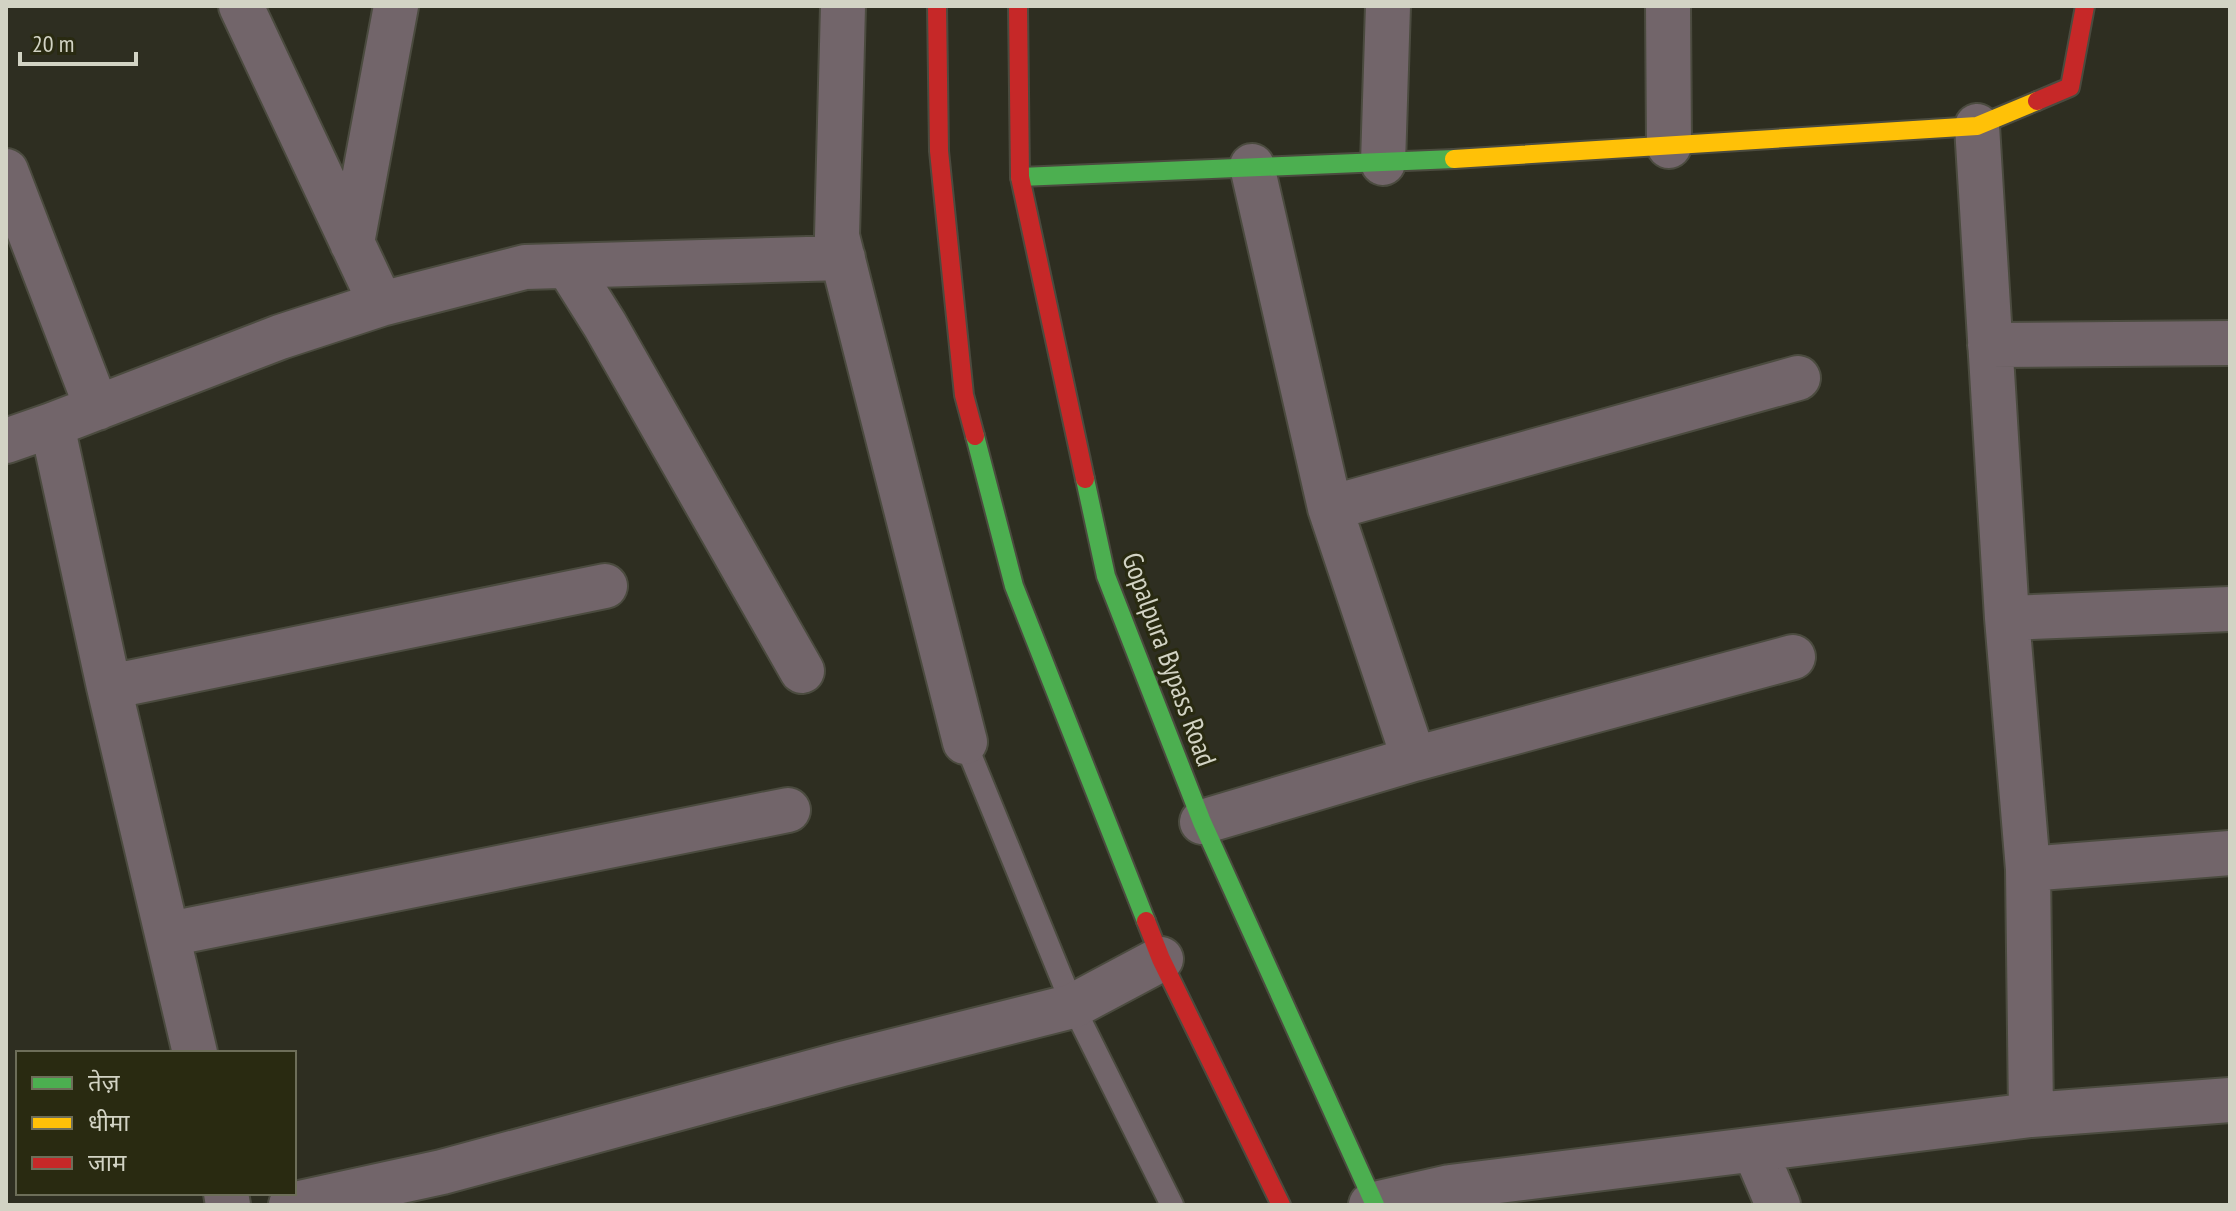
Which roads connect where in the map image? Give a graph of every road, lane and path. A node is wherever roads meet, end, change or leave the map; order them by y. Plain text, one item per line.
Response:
1 (241, 6) edge
2 (396, 6) edge
3 (843, 6) edge
4 (937, 6) edge
5 (1018, 6) edge
6 (1388, 6) edge
7 (1668, 6) edge
8 (2085, 6) edge
9 (1977, 126) junction
10 (1669, 146) junction
11 (1383, 163) junction
12 (1252, 166) junction
13 (6, 171) edge
14 (1020, 177) junction
15 (352, 243) junction
16 (843, 258) junction
17 (568, 266) junction
18 (381, 304) junction
19 (2230, 343) edge
20 (1990, 345) junction
21 (1798, 378) dead end
22 (97, 408) junction
23 (52, 425) junction
24 (6, 441) edge
25 (1330, 508) junction
26 (605, 586) dead end
27 (2230, 609) edge
28 (2007, 618) junction
29 (1793, 657) dead end
30 (802, 671) dead end
31 (109, 687) junction
32 (965, 742) joint
33 (1414, 759) junction
34 (788, 810) dead end
35 (1202, 822) junction
36 (2230, 853) edge
37 (2028, 869) junction
38 (169, 934) junction
39 (1161, 959) junction
40 (1073, 1006) junction
41 (195, 1051) edge
42 (2230, 1100) edge
43 (2031, 1115) junction
44 (1755, 1151) junction
45 (446, 1188) edge
46 (291, 1205) edge
47 (1172, 1205) edge
48 (1281, 1205) edge
49 (1374, 1205) edge
50 (1778, 1205) edge

1 - 15 street
2 - 15 street
3 - 16 street
4 - 39 street
5 - 14 street, Gopalpura Bypass Road
6 - 11 street
7 - 10 street
8 - 9 street
9 - 10 street
9 - 20 street
10 - 11 street
11 - 12 street
12 - 14 street
12 - 25 street
13 - 22 street
14 - 35 street, Gopalpura Bypass Road
15 - 18 street
16 - 17 street
16 - 32 street
17 - 18 street
17 - 30 street
18 - 22 street
19 - 20 street
20 - 28 street
21 - 25 street
22 - 23 street
23 - 24 street
23 - 31 street
25 - 33 street
26 - 31 street
27 - 28 street
28 - 37 street
29 - 33 street
31 - 38 street
32 - 40 lane
33 - 35 street
34 - 38 street
35 - 49 street, Gopalpura Bypass Road
36 - 37 street
37 - 43 street
38 - 41 street
39 - 40 street
39 - 48 street
40 - 45 street
40 - 47 lane
42 - 43 street
43 - 44 street
44 - 49 street
44 - 50 street
45 - 46 street

